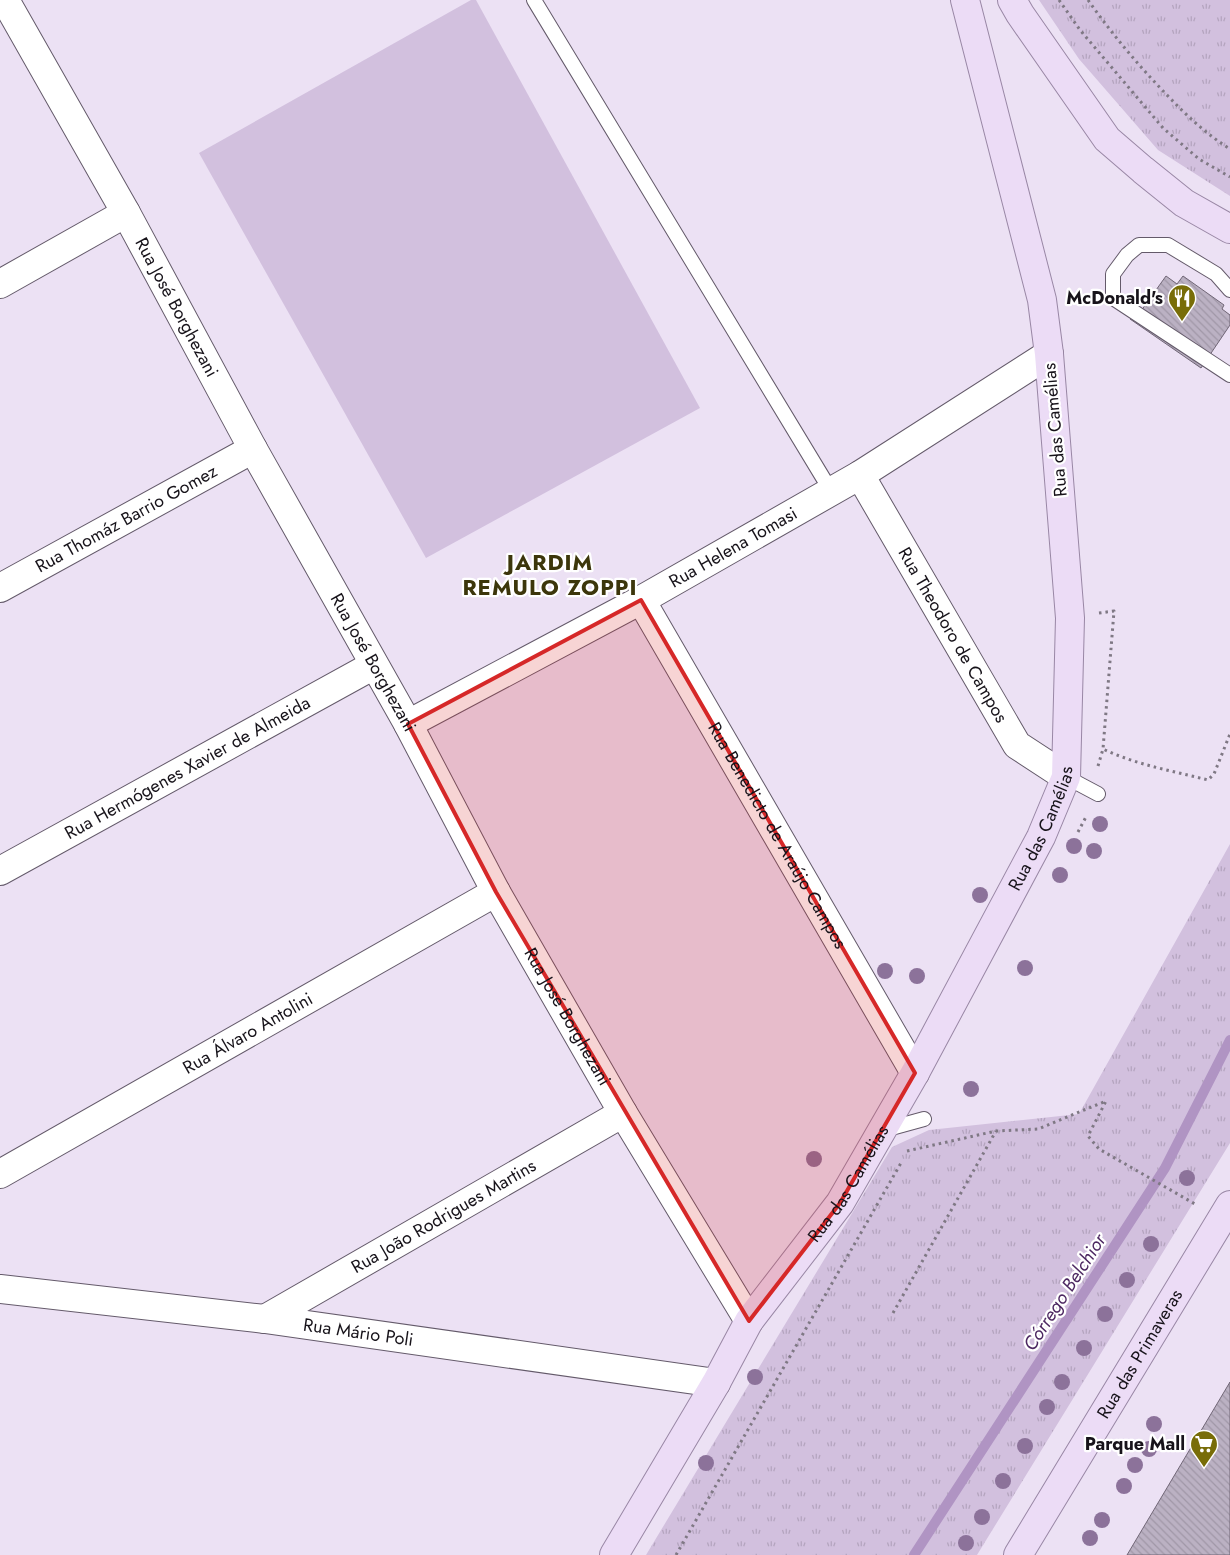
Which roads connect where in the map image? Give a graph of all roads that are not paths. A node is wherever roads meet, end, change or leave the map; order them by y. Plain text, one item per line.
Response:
1 (5, 0) edge
2 (534, 0) edge
3 (965, 0) edge
4 (1012, 0) edge
5 (126, 213) junction
6 (1230, 229) edge
7 (0, 284) edge
8 (1230, 290) edge
9 (1048, 354) junction
10 (1230, 375) edge
11 (253, 449) junction
12 (860, 475) junction
13 (831, 492) junction
14 (0, 588) edge
15 (641, 600) junction
16 (374, 665) junction
17 (408, 724) junction
18 (1066, 777) junction
19 (1095, 792) road end
20 (0, 871) edge
21 (496, 892) junction
22 (915, 1073) junction
23 (623, 1113) junction
24 (924, 1119) dead end
25 (882, 1130) junction
26 (0, 1174) edge
27 (1230, 1205) edge
28 (0, 1289) edge
29 (265, 1320) junction
30 (748, 1321) junction
31 (716, 1383) junction
32 (614, 1555) edge
33 (1018, 1555) edge

1 - 5 street, Rua José Borghezani
2 - 13 lane
3 - 9 main road, Rua das Camélias
4 - 6 main road
5 - 7 street
5 - 11 street, Rua José Borghezani
8 - 10 lane
9 - 12 street, Rua Helena Tomasi
9 - 18 main road, Rua das Camélias
11 - 14 street, Rua Thomáz Barrio Gomez
11 - 16 street, Rua José Borghezani
12 - 13 street, Rua Helena Tomasi
12 - 18 street, Rua Theodoro de Campos
13 - 15 street, Rua Helena Tomasi
15 - 17 street, Rua Helena Tomasi
15 - 22 street, Rua Benedicto de Araújo Campos
16 - 17 street, Rua José Borghezani
16 - 20 street, Rua Hermógenes Xavier de Almeida
17 - 21 street, Rua José Borghezani
18 - 19 lane
18 - 22 main road, Rua das Camélias
21 - 23 street, Rua José Borghezani
21 - 26 street, Rua Álvaro Antolini
22 - 25 main road, Rua das Camélias
23 - 29 street, Rua João Rodrigues Martins
23 - 30 street, Rua José Borghezani
24 - 25 lane
25 - 30 main road, Rua das Camélias
27 - 33 main road, Rua das Primaveras
28 - 29 street, Rua Mário Poli
29 - 31 street, Rua Mário Poli
30 - 31 main road, Rua das Camélias
31 - 32 main road, Rua das Camélias

